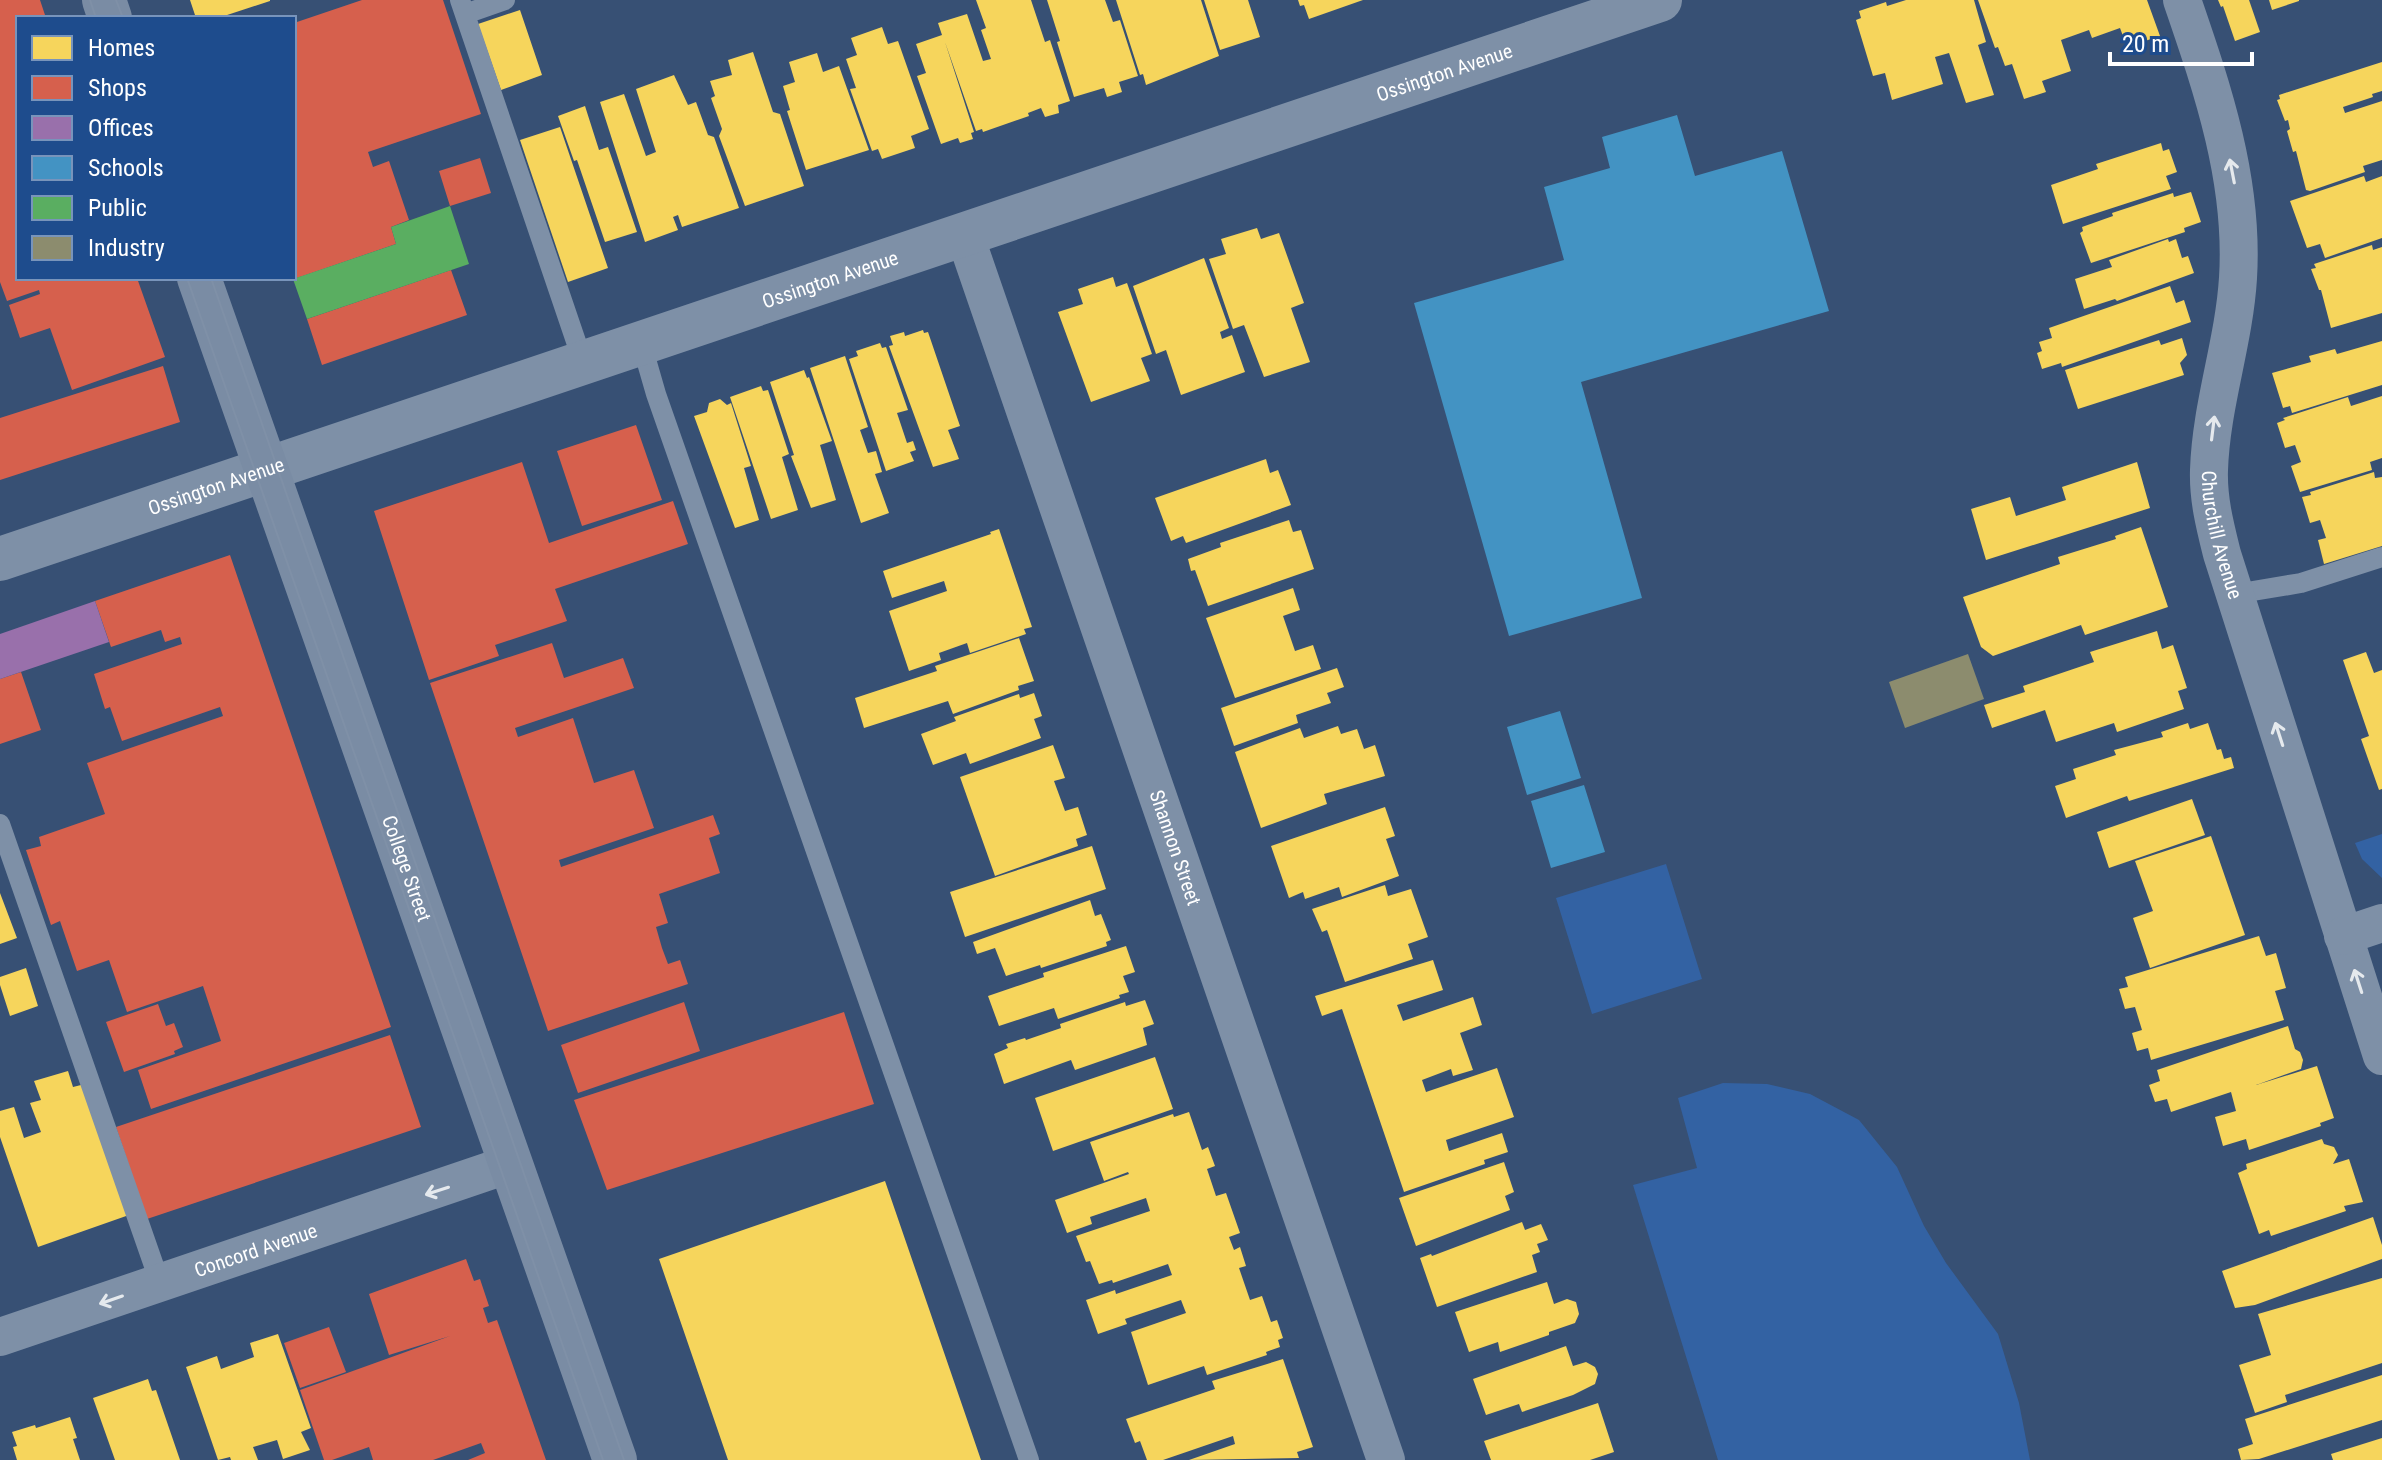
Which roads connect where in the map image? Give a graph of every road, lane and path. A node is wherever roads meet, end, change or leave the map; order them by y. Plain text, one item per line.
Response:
1 (505, 0) edge
2 (2182, 0) edge
3 (1643, 3) edge
4 (463, 7) edge
5 (964, 233) junction
6 (200, 280) edge
7 (641, 342) junction
8 (583, 362) junction
9 (265, 469) junction
10 (2382, 557) edge
11 (0, 559) edge
12 (2235, 594) junction
13 (0, 824) edge
14 (2382, 923) edge
15 (2343, 936) junction
16 (2382, 1056) edge
17 (510, 1164) junction
18 (160, 1283) junction
19 (0, 1337) edge
20 (615, 1460) edge
21 (1029, 1460) edge
22 (1386, 1460) edge

1 - 4 lane
12 -> 2 street, Churchill Avenue
3 - 5 street, Ossington Avenue
4 - 8 lane
5 - 7 street, Ossington Avenue
5 - 22 street, Shannon Street
6 - 9 main road, College Street
7 - 8 street, Ossington Avenue
7 - 21 lane
8 - 9 street, Ossington Avenue
9 - 11 street, Ossington Avenue
9 - 17 main road, College Street
10 - 12 lane
15 -> 12 street, Churchill Avenue
13 - 18 lane
14 - 15 street
16 -> 15 street, Churchill Avenue
17 -> 18 street, Concord Avenue
17 - 20 main road, College Street
18 -> 19 street, Concord Avenue

